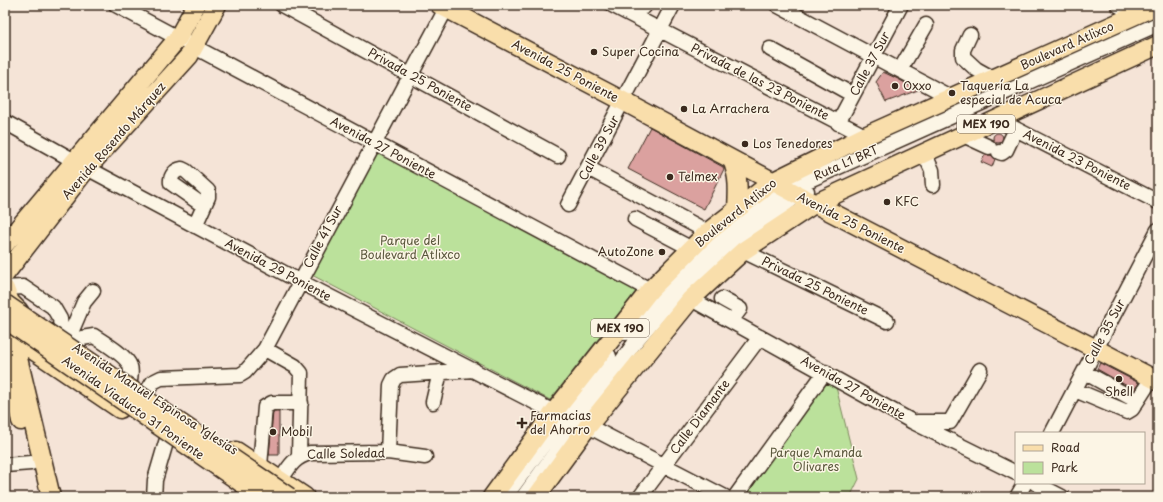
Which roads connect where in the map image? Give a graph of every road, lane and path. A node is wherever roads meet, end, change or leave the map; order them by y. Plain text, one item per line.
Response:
1 (116, 5) edge
2 (196, 5) edge
3 (216, 5) edge
4 (282, 5) edge
5 (612, 5) edge
6 (639, 5) edge
7 (645, 5) edge
8 (777, 5) edge
9 (902, 5) edge
10 (1118, 5) edge
11 (1158, 5) edge
12 (444, 6) edge
13 (669, 6) edge
14 (1136, 15) junction
15 (1158, 24) edge
16 (926, 25) dead end
17 (660, 31) junction
18 (1158, 34) edge
19 (970, 35) dead end
20 (178, 38) junction
21 (1158, 45) edge
22 (194, 47) junction
23 (770, 49) dead end
24 (873, 56) junction
25 (900, 70) junction
26 (410, 74) junction
27 (994, 79) junction
28 (853, 95) junction
29 (952, 98) junction
30 (624, 101) junction
31 (996, 119) junction
32 (5, 122) edge
33 (838, 123) junction
34 (1016, 129) junction
35 (963, 135) junction
36 (865, 136) junction
37 (374, 143) junction
38 (924, 153) junction
39 (558, 156) dead end
40 (732, 160) junction
41 (80, 165) junction
42 (588, 168) junction
43 (933, 185) dead end
44 (785, 189) junction
45 (1158, 202) edge
46 (814, 204) junction
47 (568, 205) dead end
48 (204, 206) dead end
49 (737, 209) junction
50 (635, 219) dead end
51 (195, 226) junction
52 (1158, 230) edge
53 (708, 232) junction
54 (5, 244) edge
55 (692, 248) junction
56 (743, 251) junction
57 (5, 280) edge
58 (299, 281) junction
59 (650, 290) junction
60 (93, 291) dead end
61 (691, 299) junction
62 (722, 299) dead end
63 (10, 319) edge
64 (731, 321) junction
65 (887, 321) dead end
66 (760, 337) junction
67 (68, 342) junction
68 (265, 349) junction
69 (5, 353) edge
70 (1096, 353) junction
71 (52, 364) junction
72 (474, 370) junction
73 (980, 370) dead end
74 (440, 372) junction
75 (825, 372) junction
76 (1086, 374) junction
77 (1153, 381) edge
78 (13, 384) edge
79 (1078, 391) junction
80 (146, 393) junction
81 (433, 402) dead end
82 (1137, 402) junction
83 (301, 403) junction
84 (554, 412) junction
85 (913, 422) junction
86 (588, 426) junction
87 (1053, 432) edge
88 (167, 440) junction
89 (388, 452) junction
90 (299, 456) junction
91 (425, 458) dead end
92 (31, 463) junction
93 (5, 465) edge
94 (664, 465) junction
95 (260, 466) junction
96 (1015, 473) edge
97 (280, 481) junction
98 (1024, 484) edge
99 (1037, 484) edge
100 (38, 497) edge
101 (51, 497) edge
102 (154, 497) edge
103 (248, 497) edge
104 (262, 497) edge
105 (289, 497) edge
106 (305, 497) edge
107 (492, 497) edge
108 (505, 497) edge
109 (523, 497) edge
110 (536, 497) edge
111 (640, 497) edge
112 (725, 497) edge
113 (735, 497) edge
114 (1018, 497) edge
115 (1062, 497) edge

1 - 20 street, Avenida 27 Poniente
2 - 20 main road, Avenida Rosendo Márquez
3 - 22 main road, Avenida Rosendo Márquez
4 - 26 street, Privada 25 Poniente
5 - 17 street, Privada de las 23 Poniente
6 - 7 street
8 - 24 street
9 - 24 street, Calle 37 Sur
10 - 14 street
11 - 14 main road, Boulevard Atlixco / MEX 190
12 - 26 street, Calle 41 Sur
12 - 30 main road, Avenida 25 Poniente
13 - 17 street, Calle 39 Sur
14 - 27 main road, Boulevard Atlixco / MEX 190
15 - 44 street, Ruta L1 BRT
16 - 25 street
17 - 30 street, Calle 39 Sur
17 - 33 street, Privada de las 23 Poniente
18 - 44 street, Ruta L1 BRT
19 - 27 street
20 - 22 street, Avenida 27 Poniente
20 - 41 main road, Avenida Rosendo Márquez
21 - 31 main road, MEX 190
22 - 37 street, Avenida 27 Poniente
22 - 41 main road, Avenida Rosendo Márquez
23 - 28 street
24 - 25 street
24 - 28 street, Calle 37 Sur
25 - 29 street
26 - 37 street, Calle 41 Sur
26 - 39 street, Privada 25 Poniente
27 - 29 main road, Boulevard Atlixco / MEX 190
28 - 33 street, Calle 37 Sur
29 - 36 main road, Boulevard Atlixco / MEX 190
30 - 40 main road, Avenida 25 Poniente
30 - 42 street, Calle 39 Sur
31 - 34 street, Avenida 23 Poniente
31 - 35 main road, MEX 190
32 - 41 street, Avenida 29 Poniente
33 - 36 street, Privada de las 23 Poniente
34 - 35 street
34 - 45 street, Avenida 23 Poniente
35 - 38 main road, MEX 190
36 - 44 main road, Boulevard Atlixco / MEX 190
37 - 58 street, Calle 41 Sur
37 - 59 street, Avenida 27 Poniente
38 - 43 street
38 - 46 main road, MEX 190
40 - 44 main road, Avenida 25 Poniente
40 - 49 main road
41 - 51 street, Avenida 29 Poniente
41 - 54 main road, Avenida Rosendo Márquez
41 - 57 main road, Avenida Rosendo Márquez
42 - 47 street, Calle 39 Sur
42 - 53 street
44 - 46 main road, Avenida 25 Poniente
44 - 49 main road, Boulevard Atlixco / MEX 190
44 - 108 street, Ruta L1 BRT
44 - 109 street, Ruta L1 BRT
46 - 56 main road, MEX 190
46 - 70 main road, Avenida 25 Poniente
48 - 51 street
49 - 53 main road, Boulevard Atlixco / MEX 190
50 - 55 street
51 - 58 street, Avenida 29 Poniente
52 - 70 street, Calle 35 Sur
53 - 55 main road, Boulevard Atlixco / MEX 190
55 - 59 main road, Boulevard Atlixco / MEX 190
56 - 61 main road, MEX 190
56 - 65 street, Privada 25 Poniente
57 - 63 main road
57 - 67 street
58 - 68 street, Calle 41 Sur
58 - 72 street, Avenida 29 Poniente
59 - 84 main road, Boulevard Atlixco / MEX 190
60 - 67 street
61 - 64 street, Avenida 27 Poniente
61 - 86 main road, MEX 190
62 - 64 street
63 - 67 main road, Avenida Manuel Espinosa Yglesias
63 - 71 main road
63 - 78 main road
63 - 104 main road, Avenida Viaducto 31 Poniente, bridge
63 - 105 main road, Avenida Viaducto 31 Poniente, bridge
64 - 66 street, Avenida 27 Poniente
66 - 75 street, Avenida 27 Poniente
66 - 94 street, Calle Diamante
67 - 80 main road, Avenida Manuel Espinosa Yglesias
68 - 80 street, Calle 41 Sur
68 - 83 street
69 - 78 main road
70 - 76 street, Calle 35 Sur
70 - 77 main road, Avenida 25 Poniente
71 - 78 main road
71 - 88 main road
72 - 74 street
72 - 84 street, Avenida 29 Poniente
73 - 85 street
74 - 81 street
74 - 89 street
75 - 85 street, Avenida 27 Poniente
75 - 113 street
76 - 79 street, Calle 35 Sur
76 - 82 street
77 - 82 street
78 - 92 main road
78 - 101 main road
79 - 82 street
79 - 87 street, Calle 35 Sur
80 - 95 main road, Avenida Manuel Espinosa Yglesias
83 - 90 street
83 - 95 street
84 - 107 main road, Boulevard Atlixco / MEX 190
85 - 96 street, Avenida 27 Poniente
86 - 94 street
86 - 110 main road, MEX 190
88 - 102 street
88 - 103 main road
89 - 90 street, Calle Soledad
89 - 91 street, Calle Soledad
90 - 97 street, Calle Soledad
92 - 93 street
92 - 100 main road
94 - 111 street, Calle Diamante
94 - 112 street
95 - 97 main road, Avenida Manuel Espinosa Yglesias
97 - 106 main road, Avenida Manuel Espinosa Yglesias
98 - 114 street
99 - 115 street

